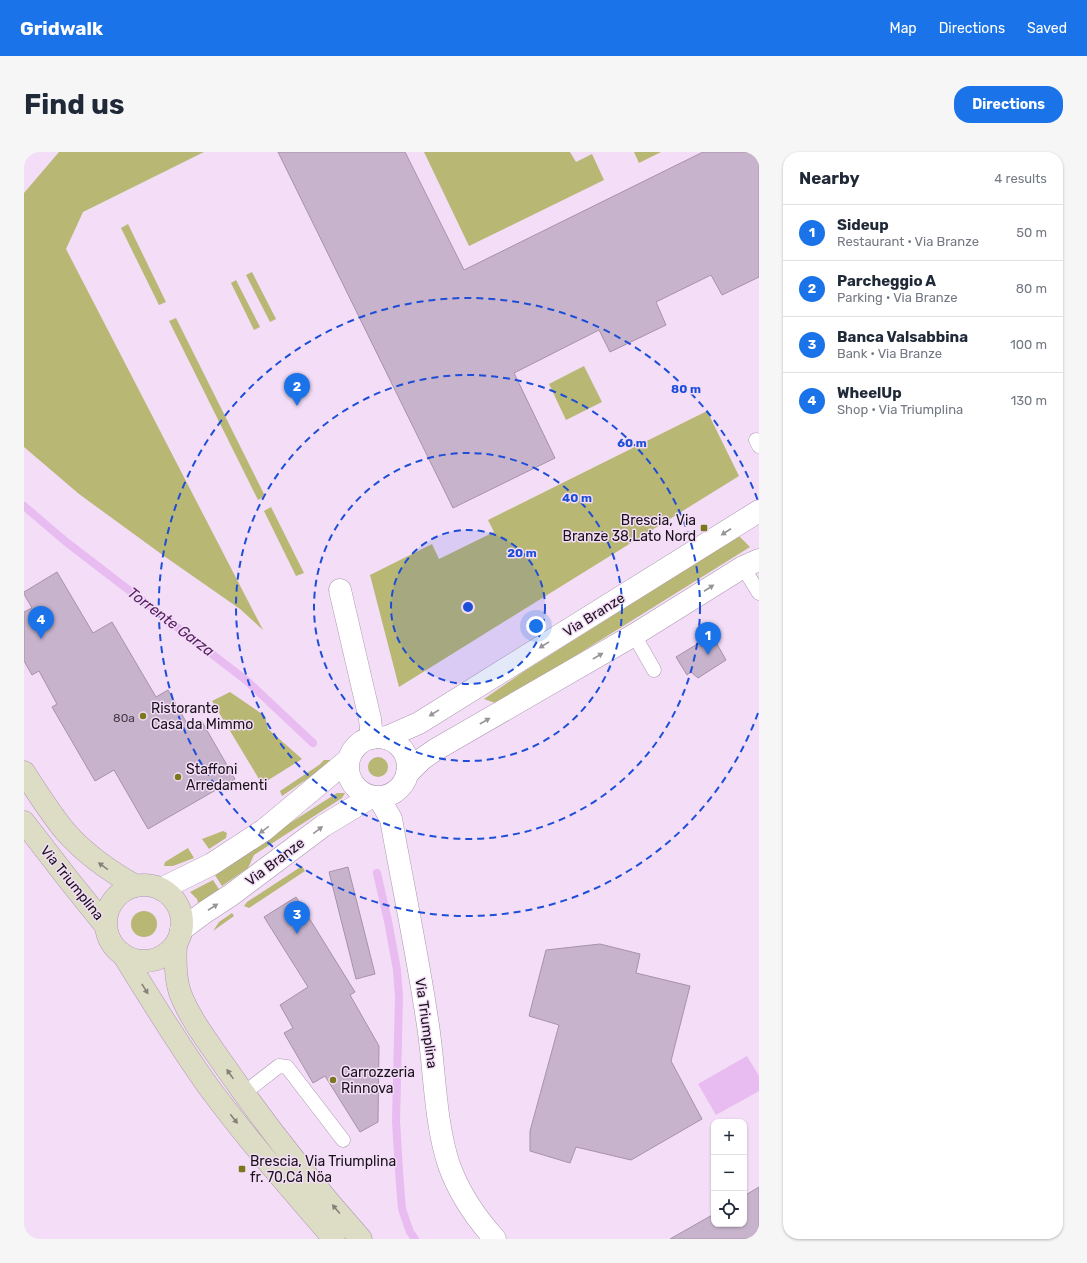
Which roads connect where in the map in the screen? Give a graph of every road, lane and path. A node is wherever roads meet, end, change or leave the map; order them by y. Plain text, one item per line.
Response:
1 (759, 511) edge
2 (751, 564) edge
3 (340, 590) dead end
4 (759, 592) edge
5 (634, 635) junction
6 (654, 670) dead end
7 (378, 738) junction
8 (348, 760) junction
9 (24, 772) edge
10 (407, 774) junction
11 (375, 797) junction
12 (24, 822) edge
13 (136, 886) junction
14 (161, 889) junction
15 (106, 925) junction
16 (178, 937) junction
17 (124, 956) junction
18 (244, 1093) junction
19 (343, 1140) dead end
20 (334, 1239) edge
21 (361, 1239) edge
22 (496, 1239) edge

1 -> 7 street, Via Branze
2 - 4 lane
5 -> 2 street, Via Branze
3 - 7 street
5 - 6 lane
10 -> 5 street, Via Branze
7 - 8 street, Via Branze
7 - 10 street
8 - 11 street
8 -> 14 street, Via Branze
13 -> 9 main road, Via Triumplina
10 - 11 street, Via Branze
16 -> 11 street, Via Branze
11 - 22 street, Via Triumplina
12 - 15 main road, Via Triumplina
13 - 14 main road, Via Triumplina
13 - 15 main road, Via Triumplina
14 - 16 main road
15 - 17 main road, Via Triumplina
16 - 17 main road, Via Triumplina
18 -> 16 main road
17 -> 20 main road, Via Triumplina
18 - 19 lane
21 -> 18 main road

